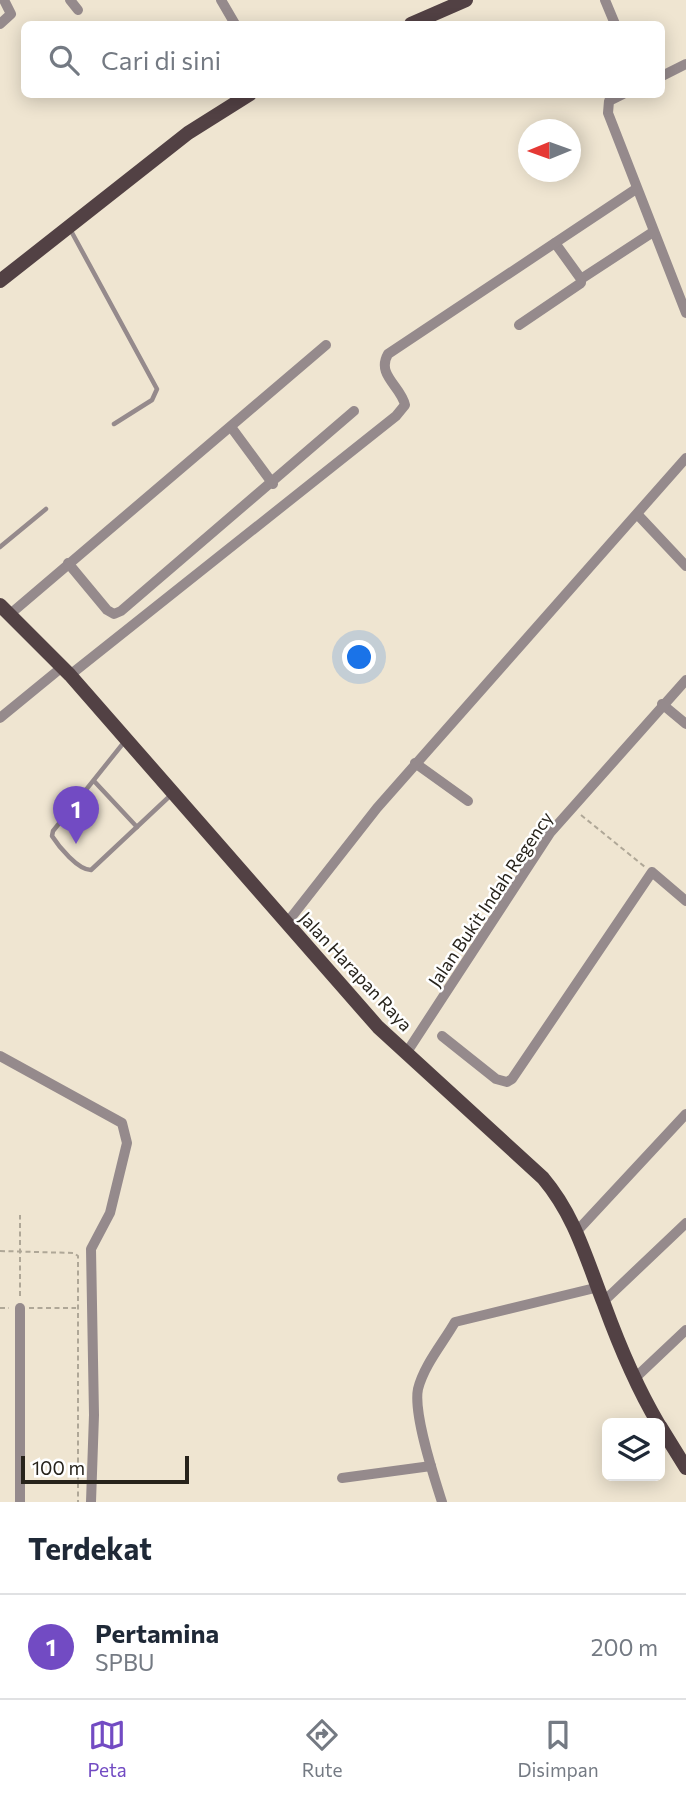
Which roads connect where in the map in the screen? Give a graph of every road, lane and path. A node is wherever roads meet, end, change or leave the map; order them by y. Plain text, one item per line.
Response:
1 (4, 0) edge
2 (71, 0) edge
3 (221, 0) edge
4 (466, 0) edge
5 (605, 0) edge
6 (78, 10) dead end
7 (232, 21) edge
8 (418, 21) edge
9 (614, 21) edge
10 (0, 24) edge
11 (686, 64) edge
12 (665, 74) edge
13 (243, 98) edge
14 (615, 98) edge
15 (636, 189) junction
16 (69, 228) junction
17 (653, 232) junction
18 (555, 243) junction
19 (581, 279) junction
20 (0, 281) edge
21 (686, 313) edge
22 (519, 325) dead end
23 (326, 345) dead end
24 (354, 411) dead end
25 (114, 424) dead end
26 (231, 427) junction
27 (686, 458) edge
28 (272, 484) junction
29 (46, 509) dead end
30 (638, 514) junction
31 (0, 548) edge
32 (68, 563) junction
33 (686, 566) edge
34 (4, 610) edge
35 (66, 672) junction
36 (686, 680) edge
37 (662, 705) junction
38 (0, 718) edge
39 (686, 724) edge
40 (126, 740) junction
41 (415, 763) junction
42 (94, 781) junction
43 (173, 794) junction
44 (468, 801) dead end
45 (573, 807) junction
46 (137, 827) junction
47 (652, 872) junction
48 (686, 901) edge
49 (286, 924) junction
50 (442, 1036) dead end
51 (407, 1052) junction
52 (0, 1056) edge
53 (686, 1114) edge
54 (20, 1215) dead end
55 (686, 1223) edge
56 (578, 1230) junction
57 (0, 1251) edge
58 (20, 1251) junction
59 (601, 1295) junction
60 (0, 1308) edge
61 (20, 1308) junction
62 (78, 1308) junction
63 (686, 1330) edge
64 (634, 1379) junction
65 (656, 1418) edge
66 (665, 1434) edge
67 (431, 1466) junction
68 (686, 1468) edge
69 (342, 1478) dead end
70 (20, 1502) edge
71 (78, 1502) edge
72 (91, 1502) edge
73 (442, 1502) edge

1 - 10 street
2 - 6 street
3 - 7 street
4 - 8 main road
5 - 9 street
11 - 12 street
13 - 16 main road
14 - 15 street
15 - 17 street
15 - 18 street
16 - 20 main road
16 - 25 lane
17 - 19 street
17 - 21 street
18 - 19 street
18 - 35 street
19 - 22 street
23 - 26 street
24 - 28 street
26 - 28 street
26 - 32 street
27 - 30 street
28 - 32 street
29 - 31 lane
30 - 33 street
30 - 41 street
32 - 34 street
34 - 35 main road, Jalan Harapan Raya
35 - 38 street
35 - 40 main road, Jalan Harapan Raya
36 - 37 street, Jalan Bukit Indah Regency
37 - 39 street
37 - 45 street, Jalan Bukit Indah Regency
40 - 42 lane
40 - 43 main road, Jalan Harapan Raya
41 - 44 street
41 - 49 street
42 - 46 lane
42 - 46 lane
43 - 46 lane
43 - 49 main road, Jalan Harapan Raya
45 - 47 path
45 - 51 street, Jalan Bukit Indah Regency
47 - 48 street
47 - 50 street
49 - 51 main road, Jalan Harapan Raya
51 - 56 main road, Jalan Harapan Raya
52 - 72 street
53 - 56 street
54 - 58 path
55 - 59 street
56 - 59 main road, Jalan Harapan Raya
57 - 58 path
58 - 61 path
58 - 62 path
59 - 64 main road, Jalan Harapan Raya
59 - 67 street
60 - 61 path
61 - 62 path
61 - 70 street
62 - 71 path
63 - 64 street
64 - 65 main road, Jalan Harapan Raya
66 - 68 main road, Jalan Harapan Raya
67 - 69 street
67 - 73 street

